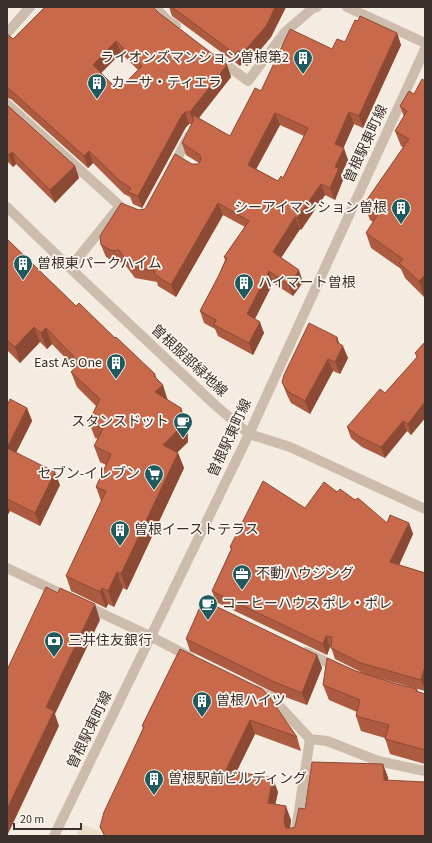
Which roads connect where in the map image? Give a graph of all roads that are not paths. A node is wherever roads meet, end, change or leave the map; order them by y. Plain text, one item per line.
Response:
1 (30, 7) edge
2 (155, 7) edge
3 (171, 7) edge
4 (317, 7) edge
5 (347, 7) edge
6 (163, 16) junction
7 (7, 33) edge
8 (186, 34) edge
9 (425, 43) edge
10 (425, 49) edge
11 (211, 53) edge
12 (7, 104) edge
13 (192, 130) edge
14 (177, 158) junction
15 (188, 164) edge
16 (166, 177) edge
17 (7, 207) edge
18 (70, 268) junction
19 (249, 434) junction
20 (425, 508) edge
21 (7, 568) edge
22 (150, 636) junction
23 (294, 646) edge
24 (196, 661) edge
25 (349, 673) edge
26 (251, 687) edge
27 (310, 739) junction
28 (425, 771) edge
29 (54, 836) edge
30 (295, 836) edge

1 - 7 street
2 - 6 street
3 - 6 street
4 - 11 street
5 - 9 street
6 - 8 street
10 - 19 street, 曽根駅東町線
12 - 18 street
13 - 14 street
14 - 15 street
14 - 16 street
17 - 18 street, 曽根服部緑地線
18 - 19 street, 曽根服部緑地線
19 - 20 street, 曽根服部緑地線
19 - 22 street, 曽根駅東町線
21 - 22 street
22 - 24 street
22 - 29 street, 曽根駅東町線
23 - 25 street
26 - 27 street
27 - 28 street
27 - 30 street

